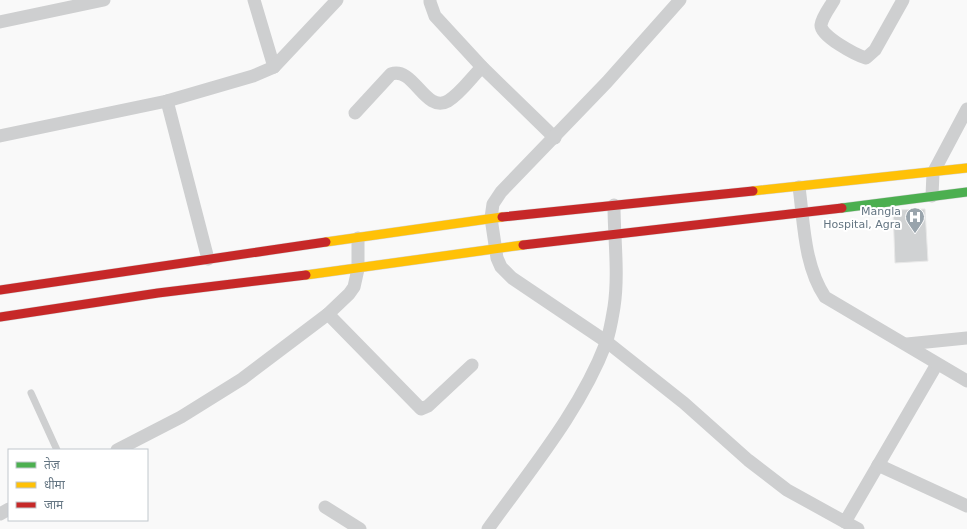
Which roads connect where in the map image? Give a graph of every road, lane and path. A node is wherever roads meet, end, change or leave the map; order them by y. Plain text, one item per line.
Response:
1 (104, 0) edge
2 (254, 0) edge
3 (337, 0) edge
4 (430, 0) edge
5 (680, 0) edge
6 (834, 0) edge
7 (903, 0) edge
8 (0, 22) edge
9 (274, 67) junction
10 (482, 67) junction
11 (167, 101) junction
12 (967, 109) edge
13 (355, 113) dead end
14 (0, 136) edge
15 (555, 138) junction
16 (967, 168) edge
17 (933, 173) junction
18 (799, 187) junction
19 (967, 192) edge
20 (932, 196) junction
21 (614, 204) junction
22 (803, 213) junction
23 (491, 218) junction
24 (614, 235) junction
25 (358, 238) junction
26 (494, 248) junction
27 (208, 259) junction
28 (358, 269) junction
29 (0, 290) edge
30 (328, 314) junction
31 (0, 317) edge
32 (967, 338) edge
33 (607, 342) junction
34 (907, 344) junction
35 (937, 364) junction
36 (472, 365) dead end
37 (967, 381) edge
38 (31, 392) dead end
39 (57, 449) edge
40 (119, 449) edge
41 (878, 465) junction
42 (967, 506) edge
43 (325, 507) dead end
44 (845, 522) junction
45 (360, 529) edge
46 (488, 529) edge
47 (858, 529) edge

1 - 8 street
2 - 9 street
3 - 9 street
4 - 10 street
5 - 15 street
6 - 7 street
9 - 11 street
10 - 13 street
10 - 15 street
11 - 14 street
11 - 27 street
12 - 17 street
15 - 23 street
16 - 17 street
17 - 18 street
17 - 20 street
18 - 21 street
18 - 22 street
19 - 20 street
20 - 22 street
21 - 23 street
21 - 24 street
22 - 24 street
22 - 34 street
23 - 25 street
23 - 26 street
24 - 26 street
24 - 33 street
25 - 27 street
25 - 28 street
26 - 28 street
26 - 33 street
27 - 29 street
28 - 30 street
28 - 31 street
30 - 36 street
30 - 40 street
32 - 34 street
33 - 44 street
33 - 46 street
34 - 35 street
35 - 37 street
35 - 41 street
38 - 39 lane
41 - 42 street
41 - 44 street
43 - 45 street
44 - 47 street

